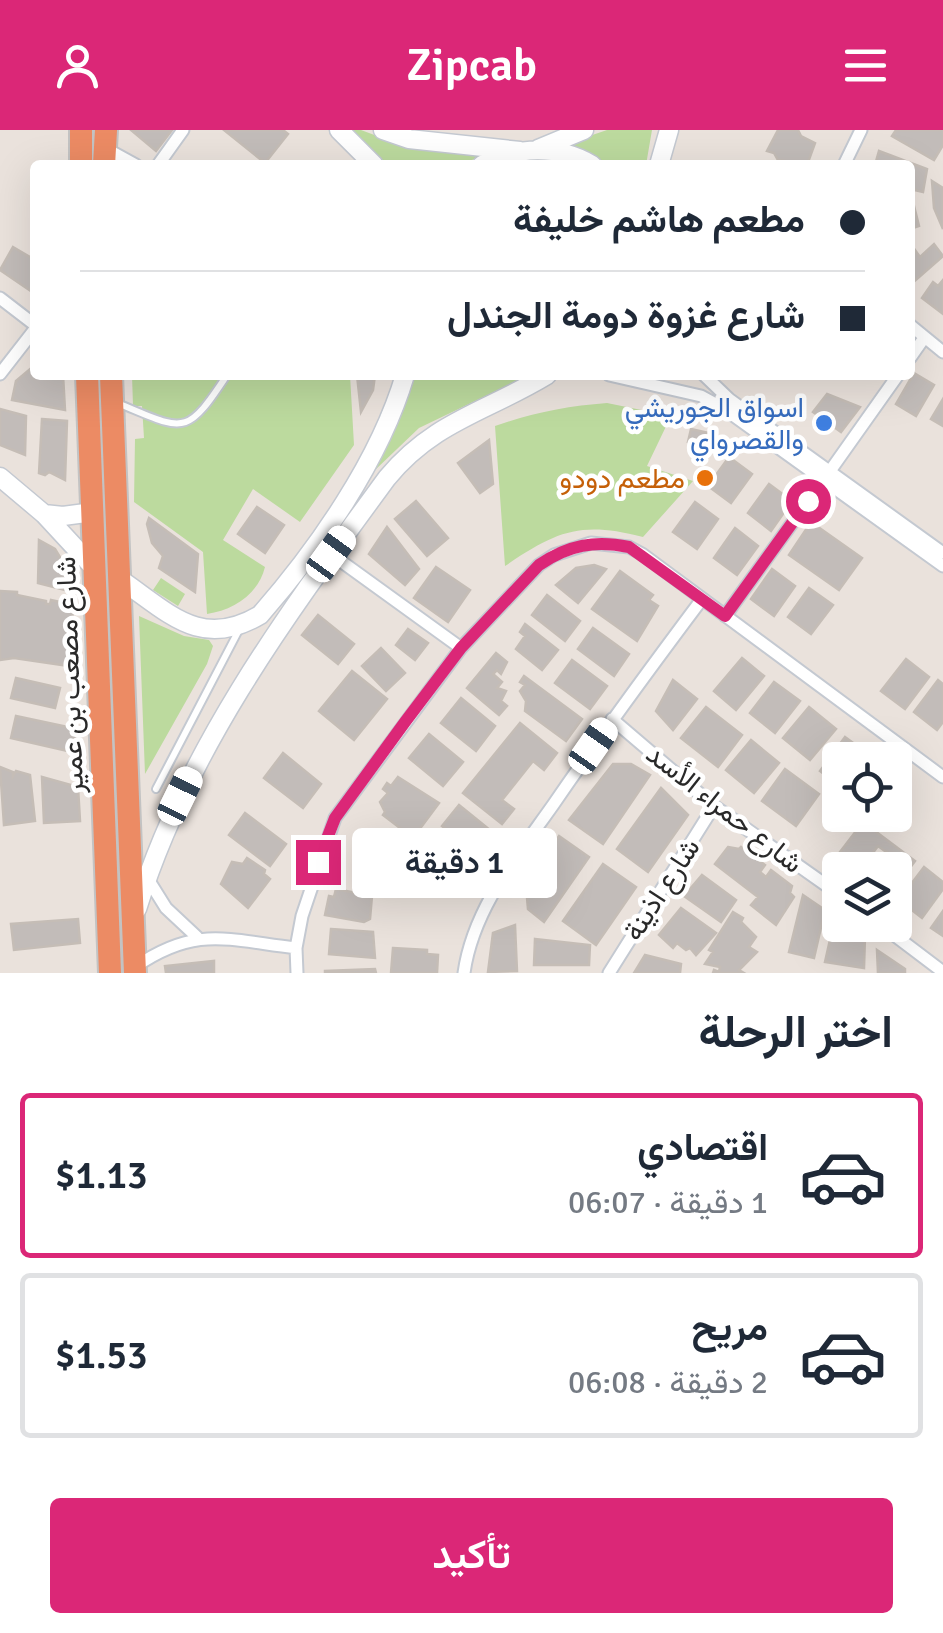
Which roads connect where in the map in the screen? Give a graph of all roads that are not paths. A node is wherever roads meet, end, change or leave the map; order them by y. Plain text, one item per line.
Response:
1 (81, 130) edge
2 (183, 130) edge
3 (339, 130) edge
4 (383, 130) edge
5 (584, 130) edge
6 (670, 130) edge
7 (861, 130) edge
8 (528, 150) junction
9 (82, 160) edge
10 (162, 160) edge
11 (369, 160) edge
12 (497, 160) edge
13 (580, 160) edge
14 (660, 160) edge
15 (846, 160) edge
16 (0, 298) edge
17 (30, 323) edge
18 (915, 330) edge
19 (30, 334) edge
20 (924, 338) junction
21 (915, 351) edge
22 (943, 352) edge
23 (0, 374) edge
24 (87, 380) edge
25 (111, 380) edge
26 (224, 380) edge
27 (403, 380) edge
28 (536, 380) edge
29 (631, 380) edge
30 (707, 380) edge
31 (894, 380) edge
32 (112, 401) junction
33 (827, 475) junction
34 (0, 478) edge
35 (93, 512) junction
36 (44, 514) junction
37 (943, 553) edge
38 (331, 554) junction
39 (943, 566) edge
40 (94, 568) junction
41 (121, 580) junction
42 (702, 598) junction
43 (725, 616) junction
44 (240, 627) junction
45 (461, 648) junction
46 (612, 719) junction
47 (943, 777) edge
48 (156, 790) dead end
49 (714, 806) junction
50 (132, 852) junction
51 (147, 878) junction
52 (822, 883) edge
53 (132, 924) junction
54 (197, 937) junction
55 (903, 942) edge
56 (296, 948) junction
57 (135, 970) edge
58 (943, 972) edge
59 (110, 973) edge
60 (297, 973) edge
61 (464, 973) edge
62 (609, 973) edge

1 - 9 highway
2 - 10 street
3 - 11 main road
4 - 8 main road
5 - 8 main road
6 - 14 main road
7 - 15 street
8 - 12 main road
8 - 13 main road
16 - 17 street
18 - 20 street
19 - 23 street
20 - 21 street
20 - 22 street
24 - 35 highway, شارع مصعب بن عمير
25 - 32 highway, شارع مصعب بن عمير
26 - 32 lane
27 - 44 main road
28 - 38 main road, شارع مصعب بن عمير
29 - 33 street
30 - 33 street
31 - 33 street
32 - 41 highway, شارع مصعب بن عمير
33 - 37 street
33 - 39 street
33 - 43 street
34 - 36 main road
35 - 36 main road
35 - 40 highway, شارع مصعب بن عمير
36 - 40 main road
38 - 45 street
38 - 51 main road, شارع مصعب بن عمير
40 - 59 highway, شارع مصعب بن عمير
41 - 44 main road
41 - 50 highway, شارع مصعب بن عمير
42 - 43 street
42 - 45 street
42 - 46 street
43 - 47 street
44 - 48 lane
45 - 56 street
46 - 49 street, شارع حمراء الأسد
46 - 61 street
49 - 52 street, شارع حمراء الأسد
49 - 62 street, شارع اذينة
50 - 51 street
50 - 53 highway, شارع مصعب بن عمير
51 - 53 main road, شارع مصعب بن عمير
51 - 54 street
53 - 57 highway, شارع مصعب بن عمير
54 - 56 street
54 - 57 street
55 - 58 street
56 - 60 street

